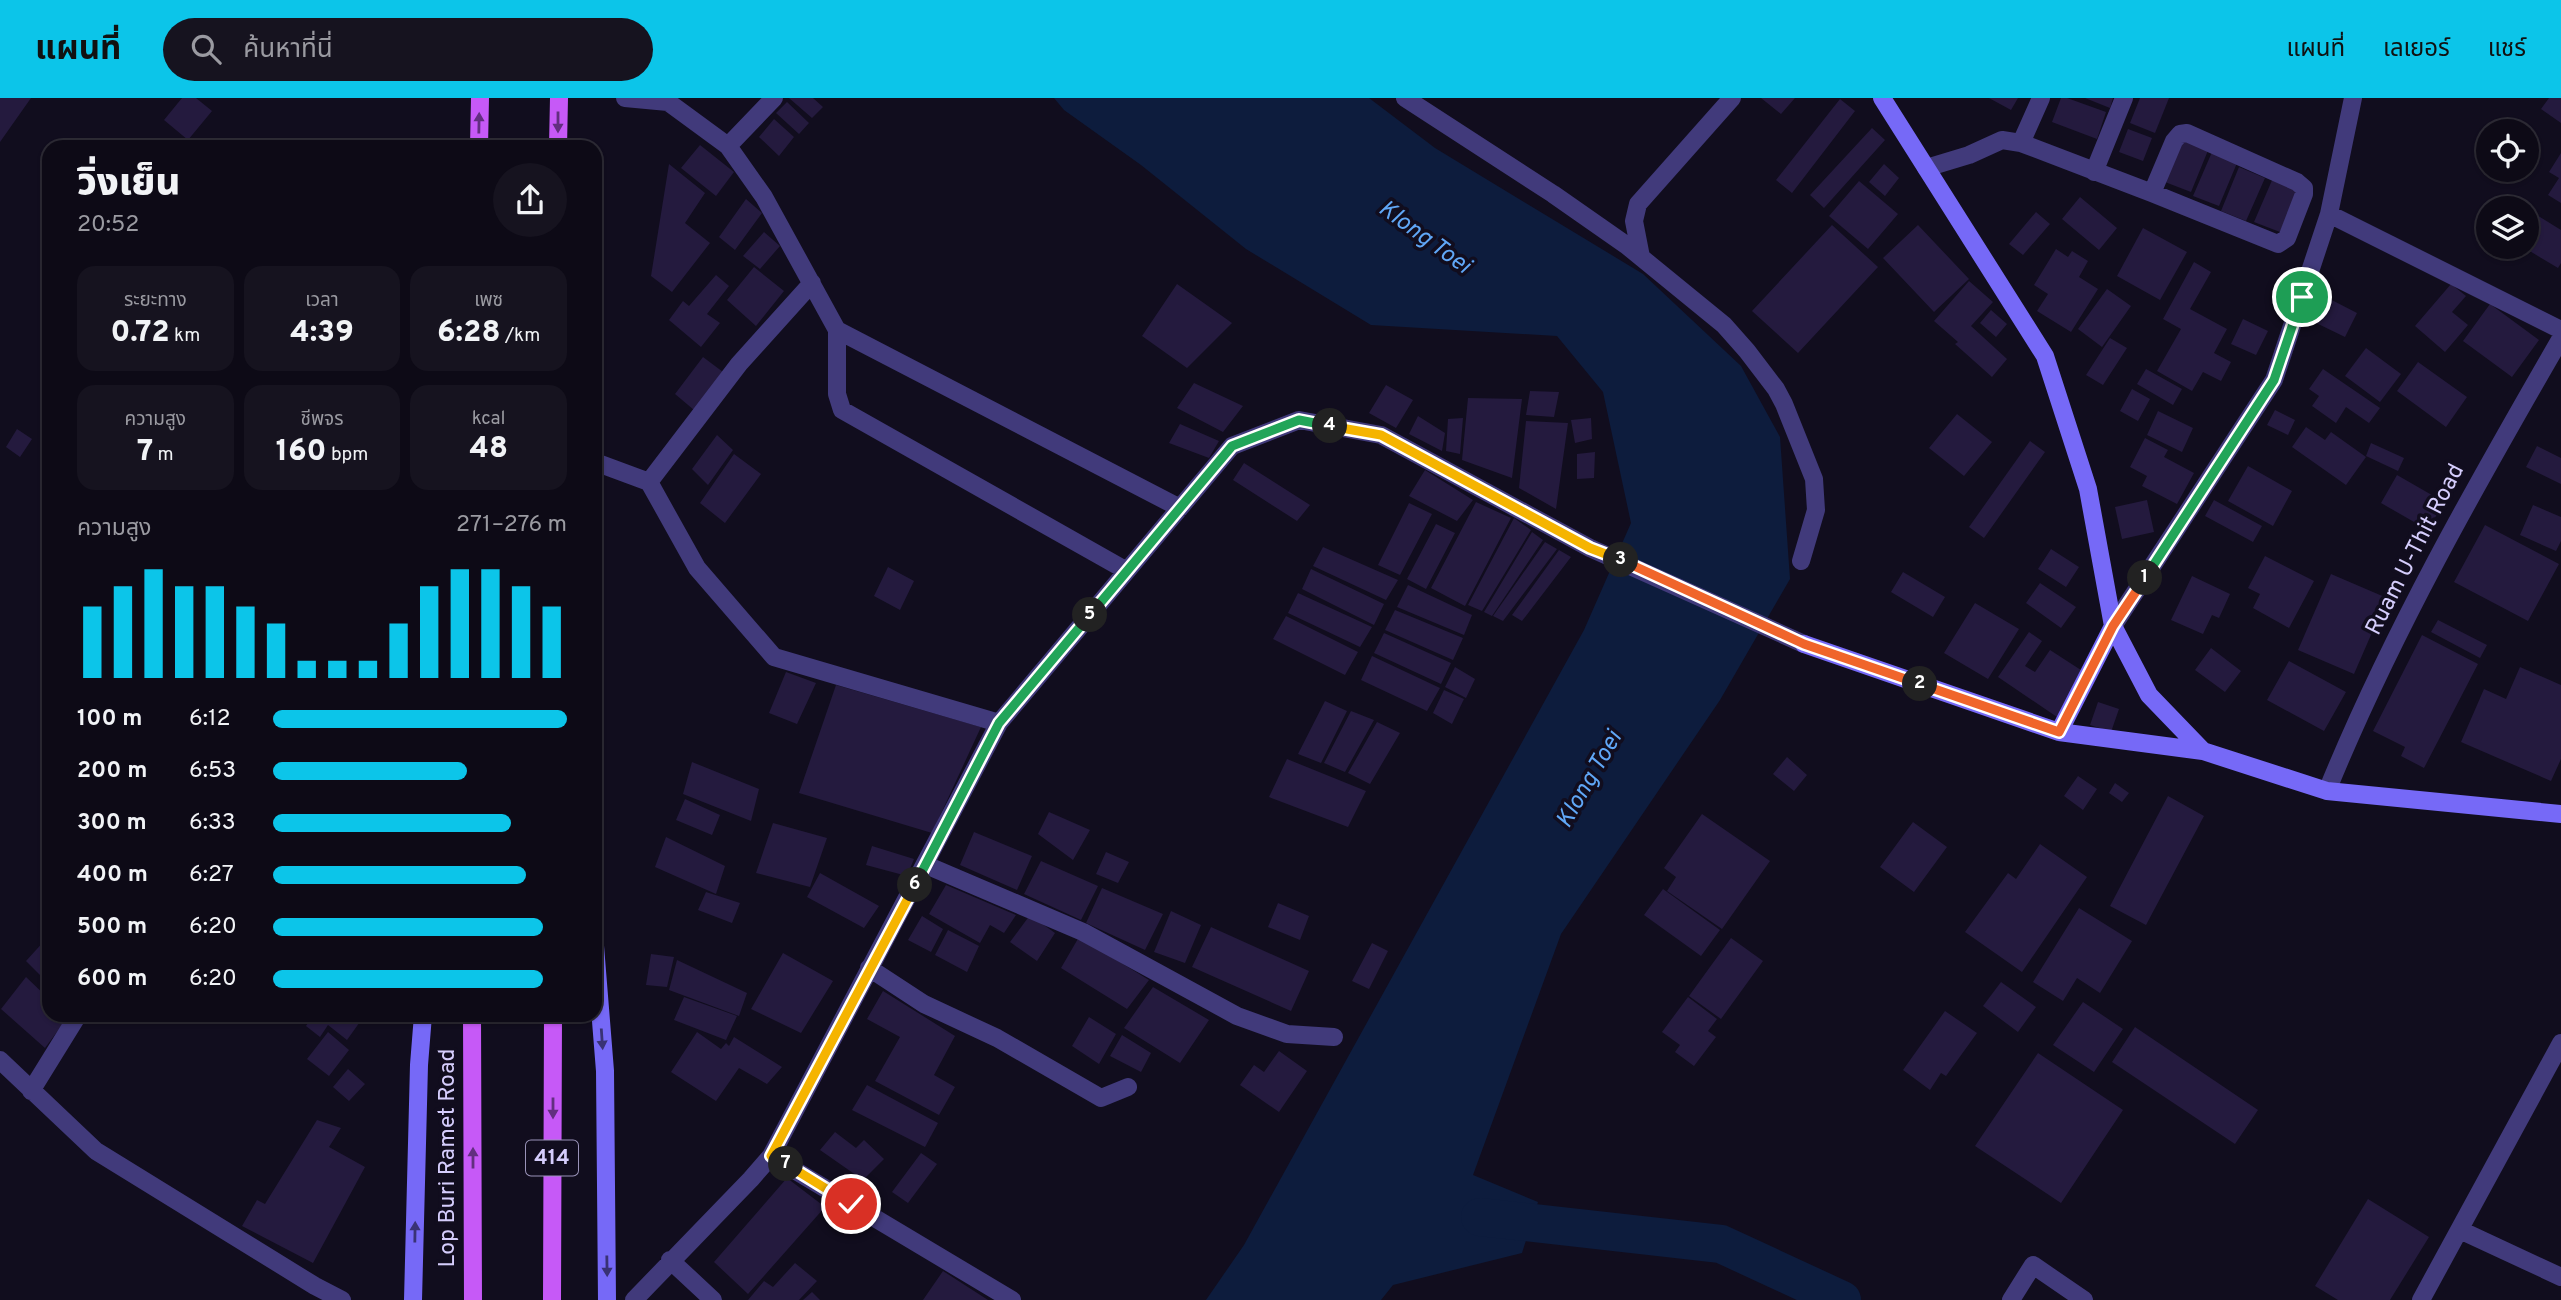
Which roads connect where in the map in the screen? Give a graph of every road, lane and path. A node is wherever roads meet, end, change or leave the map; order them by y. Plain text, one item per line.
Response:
1 (480, 98) edge
2 (558, 98) edge
3 (625, 98) edge
4 (774, 98) edge
5 (1405, 98) edge
6 (1732, 98) edge
7 (1882, 98) edge
8 (2041, 98) edge
9 (2124, 98) edge
10 (2353, 98) edge
11 (479, 140) edge
12 (558, 140) edge
13 (2021, 144) junction
14 (728, 146) junction
15 (1926, 168) junction
16 (2094, 172) junction
17 (2152, 193) junction
18 (2329, 214) junction
19 (1641, 257) junction
20 (812, 283) junction
21 (836, 330) junction
22 (2561, 330) edge
23 (2561, 338) edge
24 (602, 465) edge
25 (649, 482) junction
26 (1180, 508) junction
27 (1801, 561) dead end
28 (1127, 571) junction
29 (2113, 626) junction
30 (999, 723) junction
31 (2059, 732) junction
32 (2203, 751) junction
33 (2327, 791) junction
34 (2561, 814) edge
35 (926, 865) junction
36 (869, 968) junction
37 (74, 1022) edge
38 (422, 1022) edge
39 (472, 1022) edge
40 (553, 1022) edge
41 (601, 1022) edge
42 (1334, 1037) dead end
43 (2561, 1043) edge
44 (0, 1060) edge
45 (1128, 1087) dead end
46 (31, 1091) junction
47 (771, 1156) junction
48 (2460, 1230) junction
49 (670, 1260) junction
50 (2561, 1277) edge
51 (342, 1300) edge
52 (413, 1300) edge
53 (473, 1300) edge
54 (552, 1300) edge
55 (607, 1300) edge
56 (634, 1300) edge
57 (713, 1300) edge
58 (1012, 1300) edge
59 (2011, 1300) edge
60 (2084, 1300) edge
61 (2421, 1300) edge

11 -> 1 main road
2 -> 12 main road
3 - 14 street
4 - 14 street
5 - 19 street
6 - 19 street
7 - 15 street
8 - 13 street
9 - 16 street
10 - 18 street
13 - 15 street
13 - 16 street
14 - 20 street
15 - 29 street
16 - 17 street
17 - 17 street
18 - 22 street
18 - 29 street
19 - 27 street
20 - 21 street
20 - 25 street
21 - 26 street
21 - 28 street
23 - 33 street, Ruam U-Thit Road
24 - 25 street
25 - 30 street
26 - 28 street
26 - 31 street
28 - 30 street
29 - 31 street
29 - 32 street
30 - 35 street
31 - 32 street
32 - 33 street
33 - 34 street
35 - 36 street
35 - 42 street
36 - 45 street
36 - 47 street
37 - 46 street
52 -> 38 street
53 -> 39 main road, Lop Buri Ramet Road
40 -> 54 main road, 414
41 -> 55 street, 414
43 - 48 street
44 - 46 street
46 - 51 street
47 - 49 street
47 - 58 street
48 - 50 street
48 - 61 street
49 - 56 street
49 - 57 street
59 - 60 street

